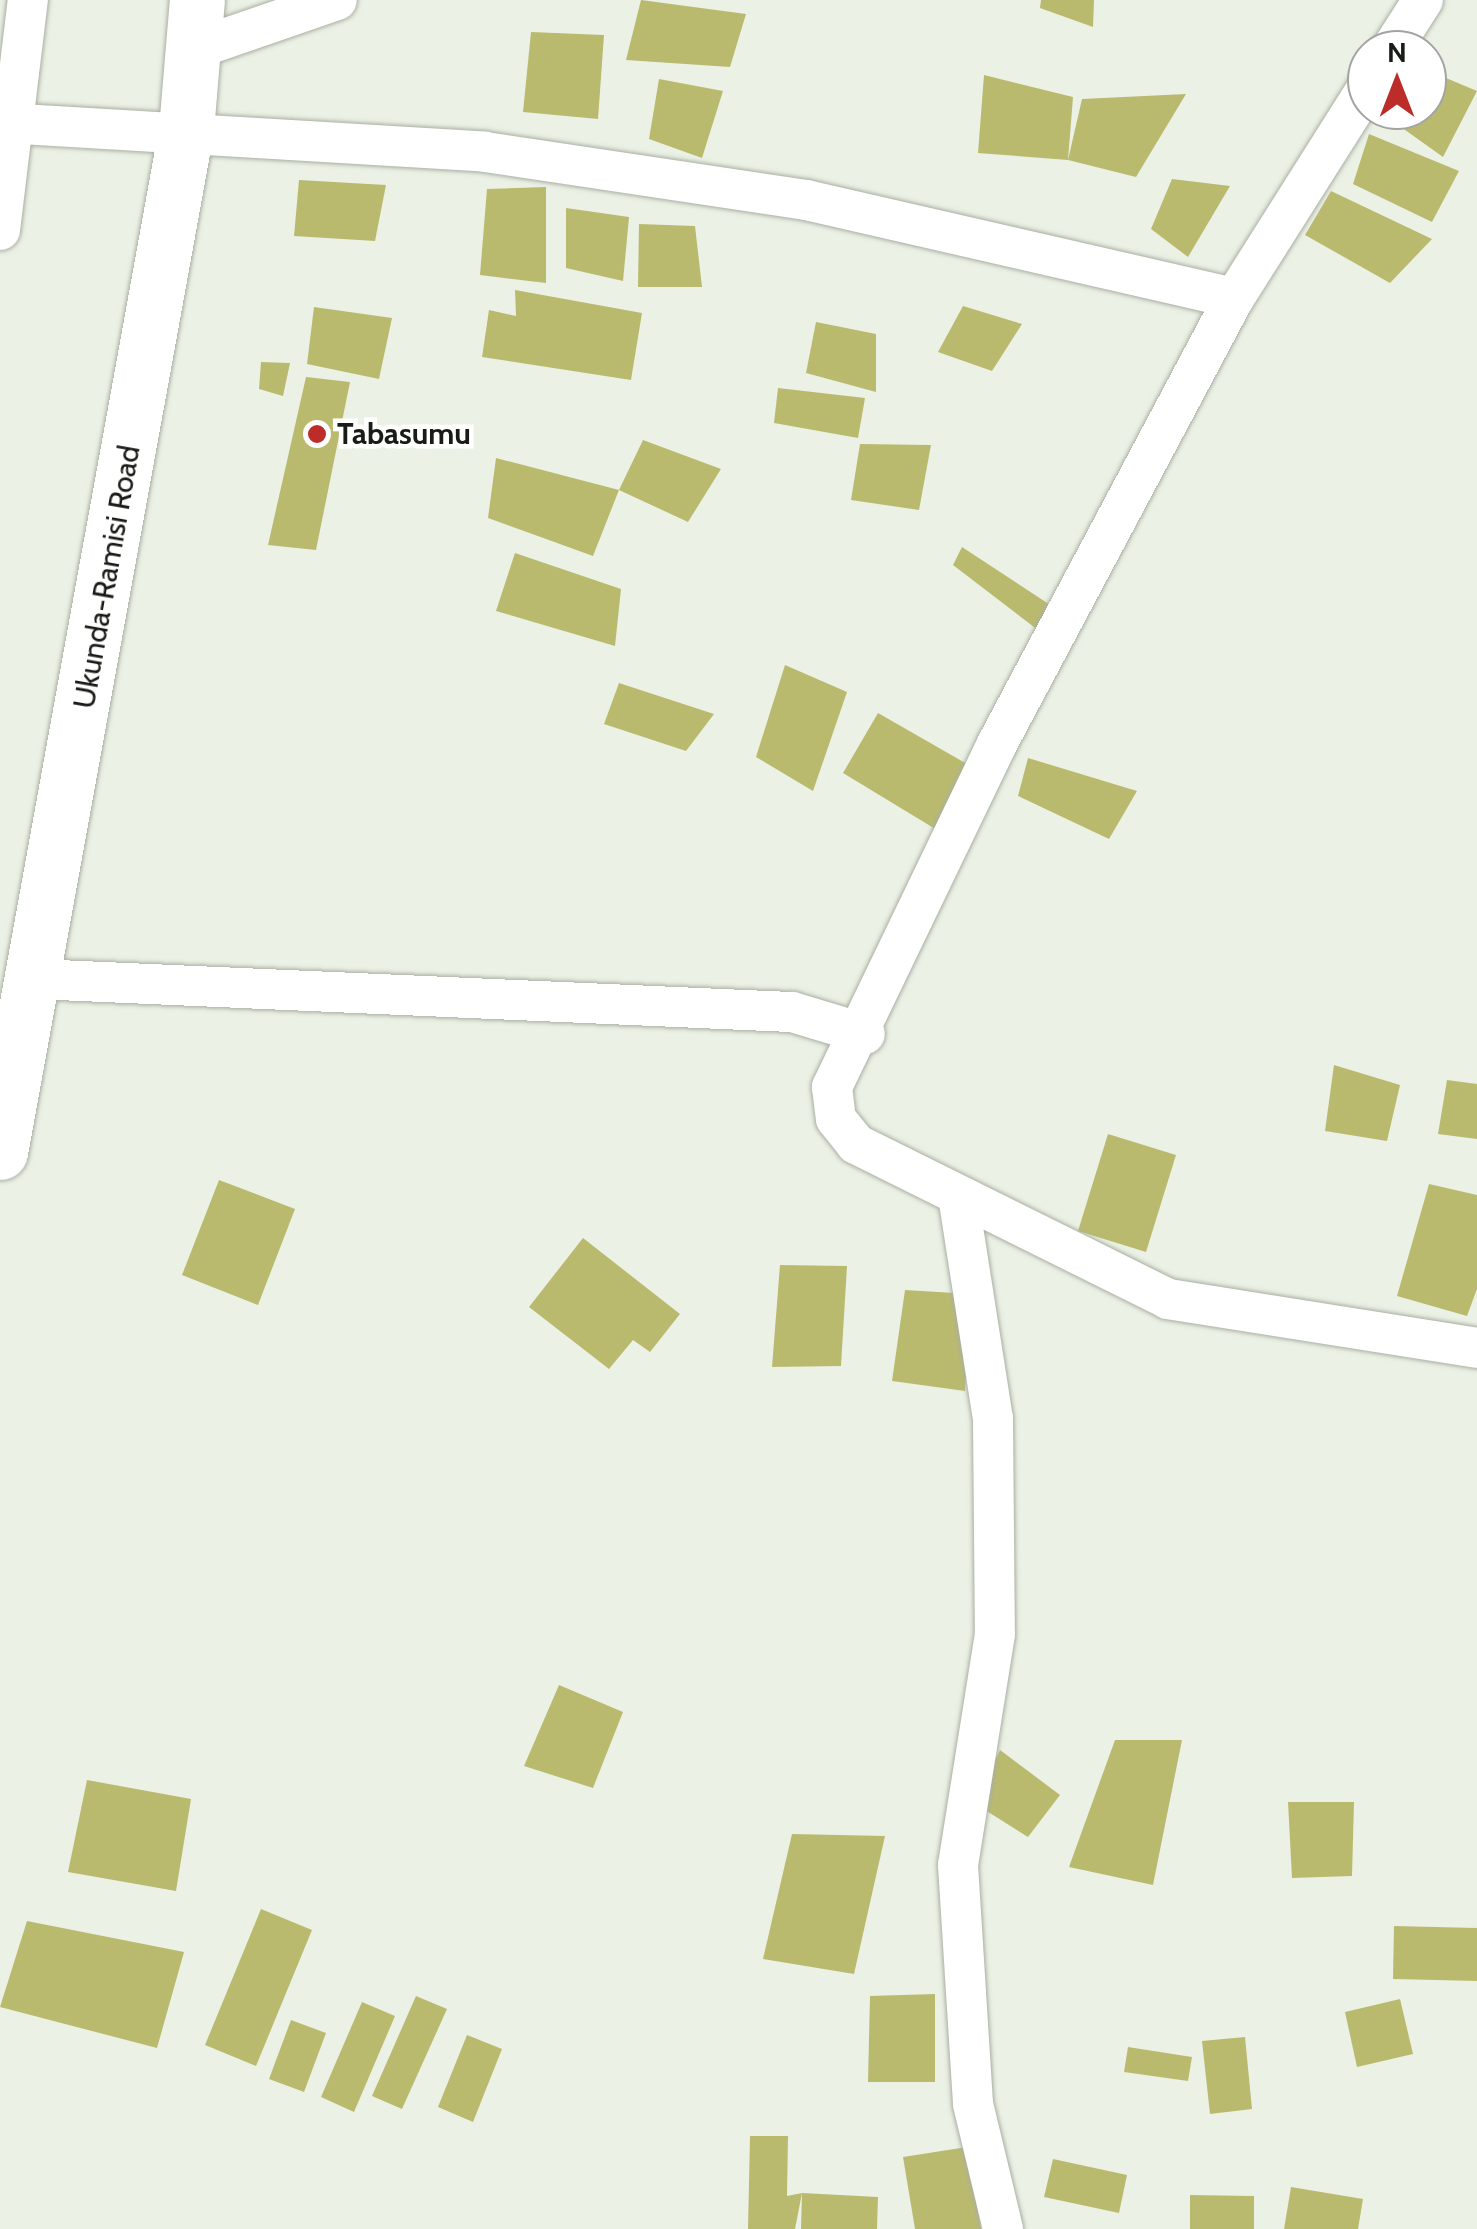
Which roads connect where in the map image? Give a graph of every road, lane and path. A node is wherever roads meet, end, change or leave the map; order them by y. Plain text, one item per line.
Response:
1 (28, 0) edge
2 (337, 0) edge
3 (1423, 0) edge
4 (195, 25) edge
5 (1404, 30) edge
6 (1347, 120) edge
7 (20, 124) junction
8 (186, 130) junction
9 (0, 230) edge
10 (1234, 298) junction
11 (36, 979) junction
12 (865, 1034) junction
13 (0, 1152) edge
14 (959, 1202) junction
15 (1477, 1348) edge
16 (1004, 2229) edge

1 - 7 street
2 - 4 street
3 - 5 street
4 - 8 highway, Ukunda-Ramisi Road
6 - 10 street
7 - 8 street
7 - 9 street
8 - 10 street
8 - 11 highway, Ukunda-Ramisi Road
10 - 12 street
11 - 12 street
11 - 13 highway, Ukunda-Ramisi Road
12 - 14 street
14 - 15 street
14 - 16 street

